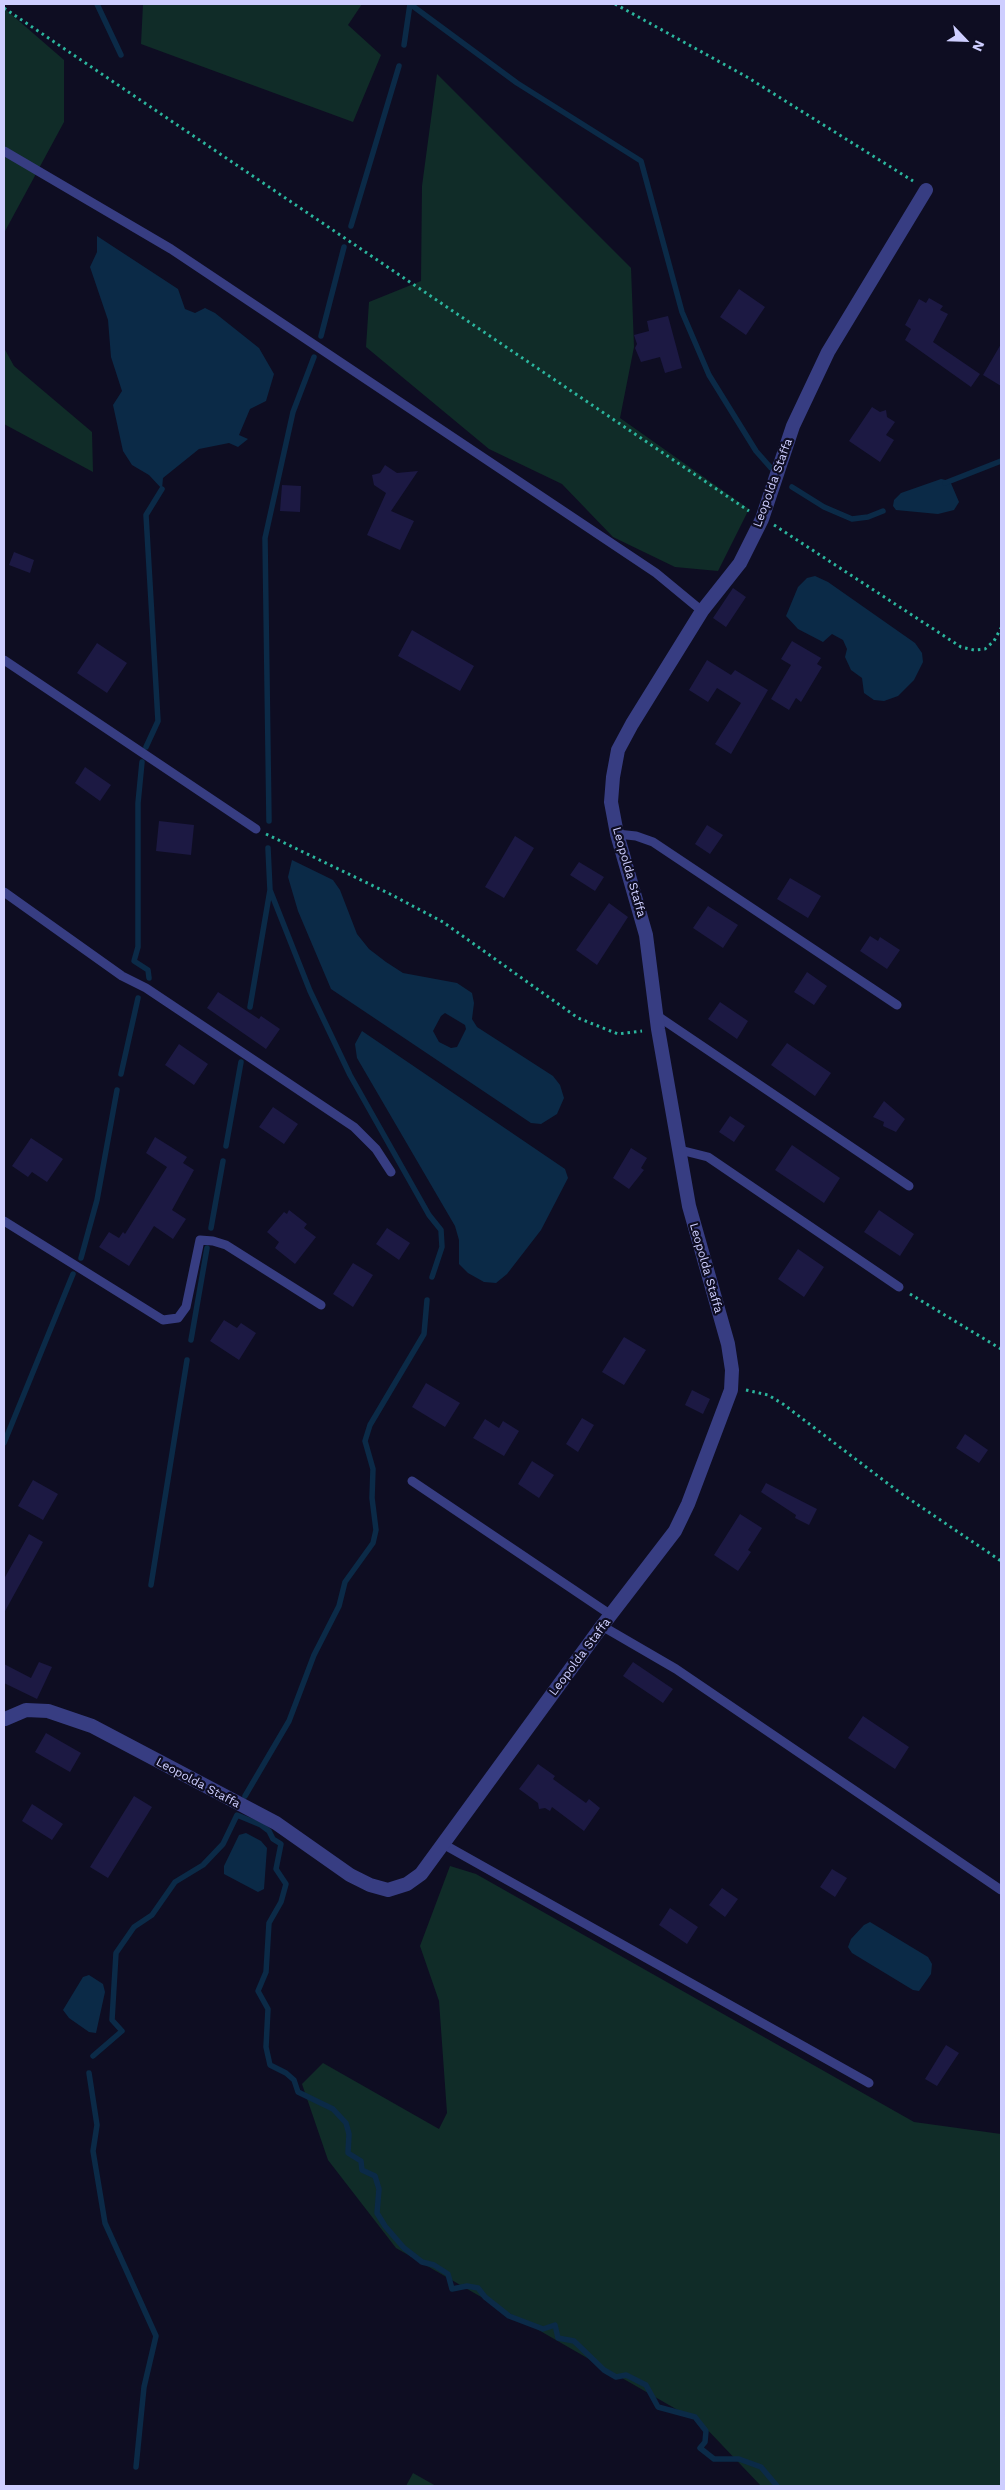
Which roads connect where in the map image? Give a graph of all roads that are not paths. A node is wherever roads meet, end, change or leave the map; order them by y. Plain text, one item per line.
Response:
1 (4, 151) edge
2 (926, 190) road end
3 (702, 611) junction
4 (4, 660) edge
5 (256, 829) road end
6 (617, 834) junction
7 (4, 892) edge
8 (897, 1005) dead end
9 (656, 1014) junction
10 (680, 1150) junction
11 (391, 1172) dead end
12 (909, 1186) dead end
13 (4, 1221) edge
14 (899, 1287) road end
15 (321, 1305) dead end
16 (412, 1481) dead end
17 (611, 1615) junction
18 (602, 1626) junction
19 (4, 1722) edge
20 (443, 1844) junction
21 (1001, 1890) edge
22 (869, 2083) dead end

1 - 3 lane
2 - 3 street, Leopolda Staffa
3 - 6 street, Leopolda Staffa
4 - 5 lane
6 - 8 lane
6 - 9 street, Leopolda Staffa
7 - 11 lane
9 - 10 street, Leopolda Staffa
9 - 12 lane
10 - 14 lane
10 - 17 street, Leopolda Staffa
13 - 15 lane
16 - 17 lane
17 - 18 street, Leopolda Staffa
18 - 20 street, Leopolda Staffa
18 - 21 lane
19 - 20 street, Leopolda Staffa
20 - 22 lane

